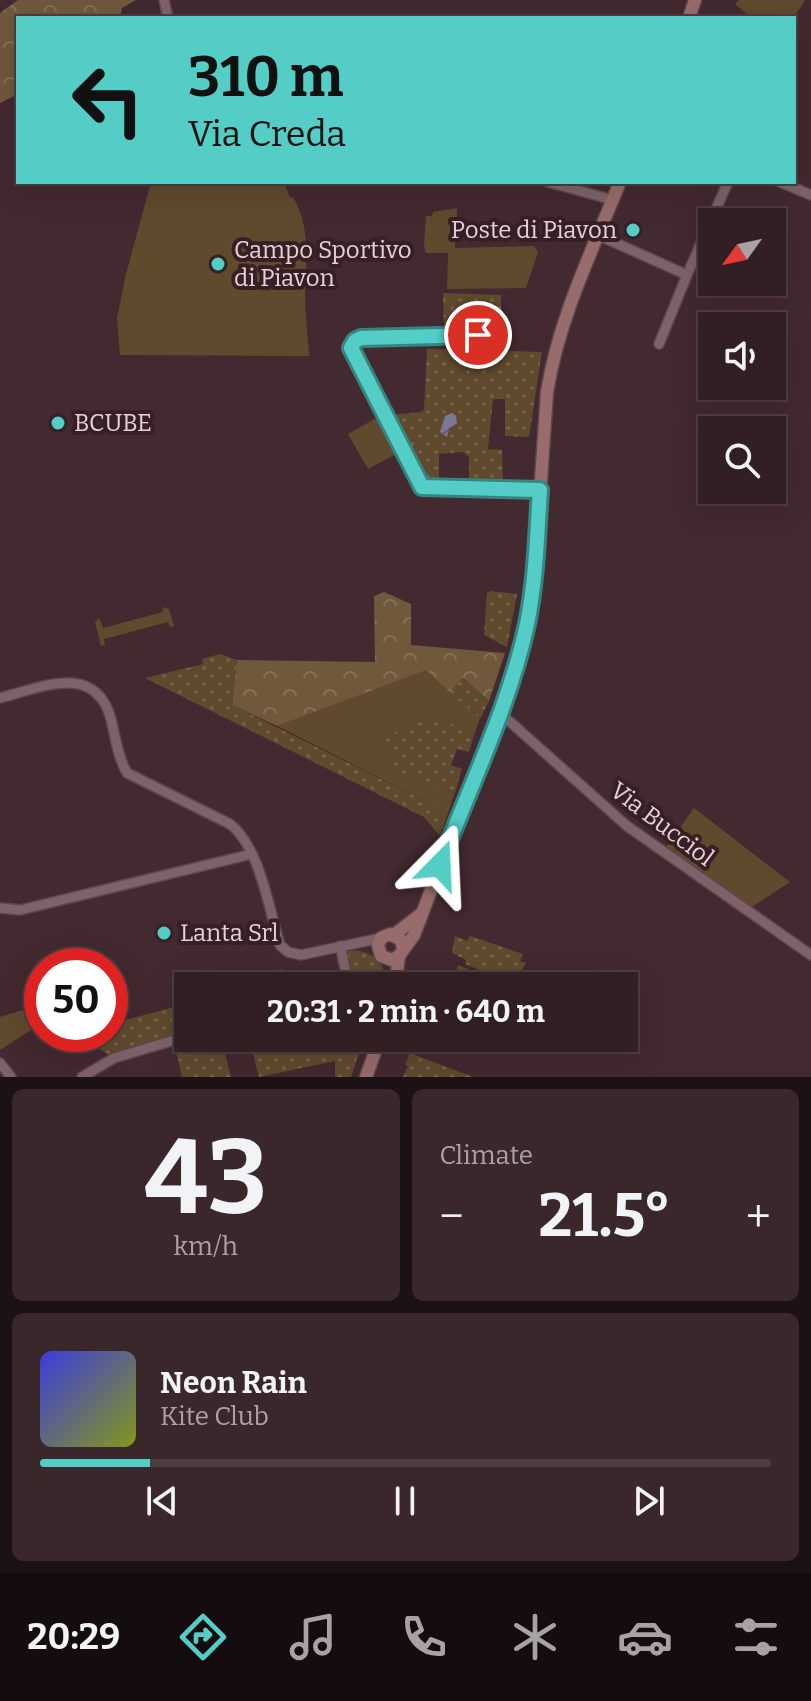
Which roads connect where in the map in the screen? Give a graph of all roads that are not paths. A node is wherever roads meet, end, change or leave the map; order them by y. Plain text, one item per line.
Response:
1 (555, 184) edge
2 (619, 184) edge
3 (727, 184) edge
4 (785, 184) edge
5 (811, 195) edge
6 (613, 200) junction
7 (598, 235) junction
8 (687, 275) junction
9 (478, 335) dead end
10 (659, 344) dead end
11 (540, 490) junction
12 (0, 698) edge
13 (499, 712) junction
14 (252, 854) junction
15 (0, 908) edge
16 (421, 914) junction
17 (387, 937) junction
18 (353, 944) junction
19 (340, 946) junction
20 (393, 954) junction
21 (811, 955) edge
22 (346, 972) edge
23 (394, 972) edge
24 (174, 1040) edge
25 (375, 1052) edge
26 (0, 1063) edge
27 (11, 1077) edge
28 (82, 1077) edge
29 (366, 1077) edge

1 - 6 street
2 - 6 main road
3 - 8 street
4 - 5 street
6 - 7 main road
7 - 8 street
7 - 11 main road
8 - 10 street
9 - 11 street
11 - 13 main road
12 - 14 street
13 - 16 main road
13 - 21 street, Via Bucciol
14 - 15 street
14 - 19 street
16 - 17 main road
16 - 20 main road
17 - 18 street
17 - 20 main road
17 - 20 main road
18 - 19 street
18 - 20 street
19 - 22 street
20 - 23 main road
24 - 28 street
25 - 29 main road
26 - 27 street

